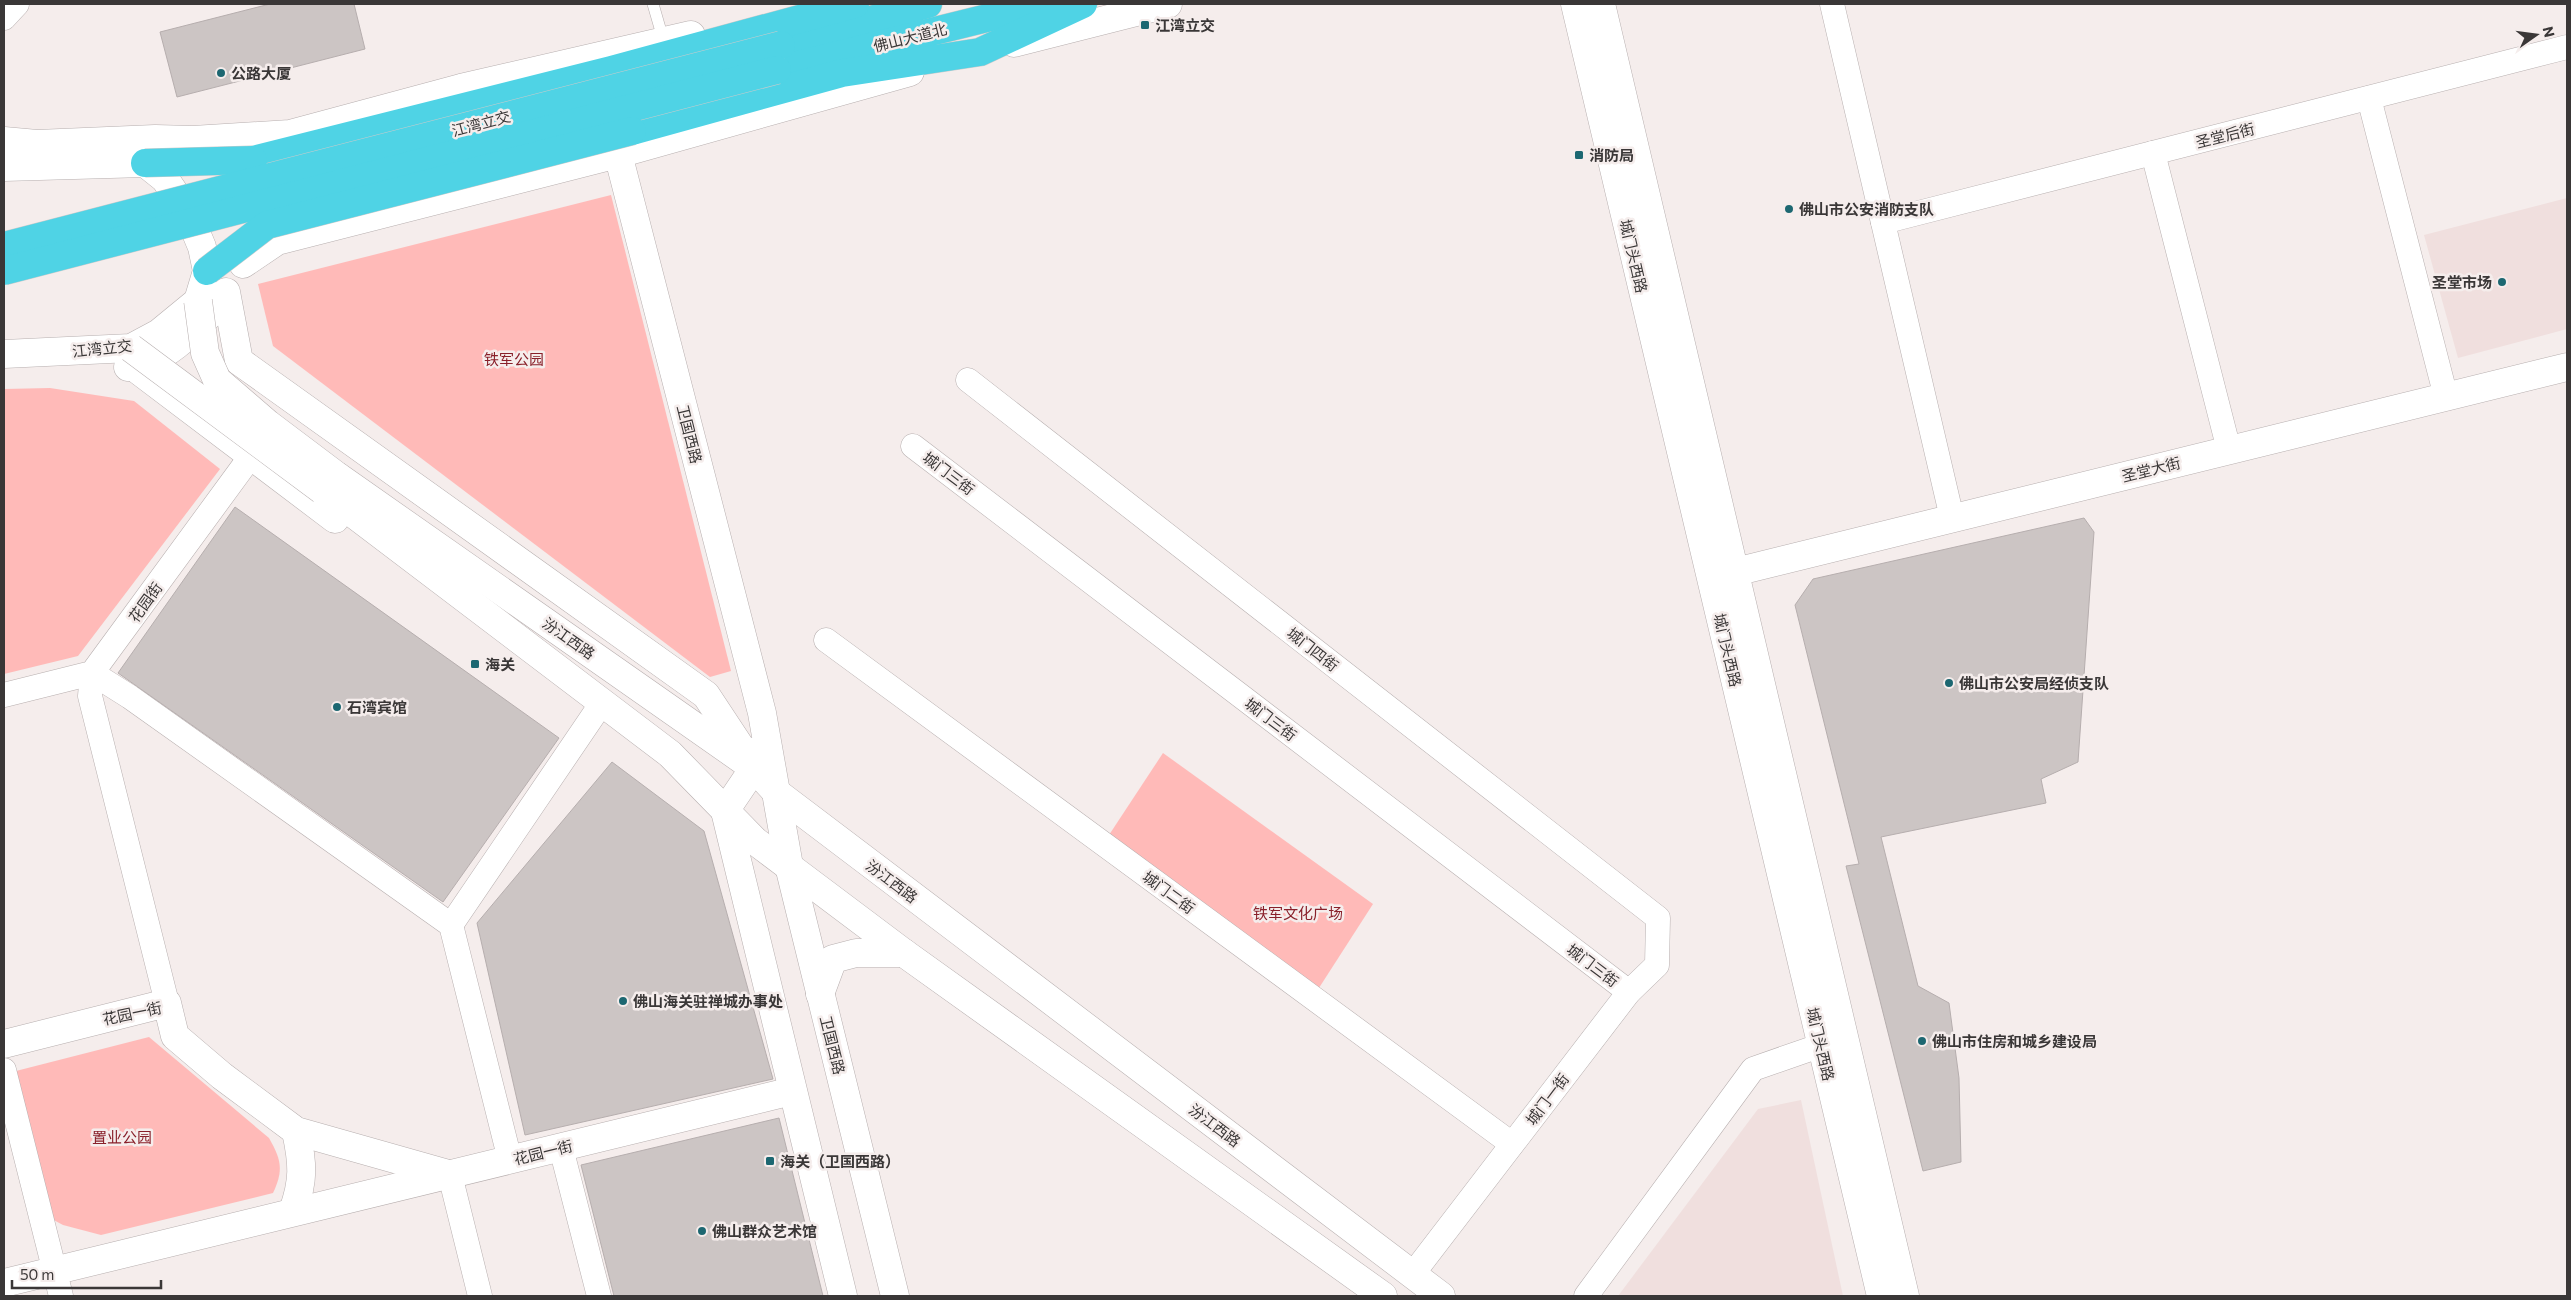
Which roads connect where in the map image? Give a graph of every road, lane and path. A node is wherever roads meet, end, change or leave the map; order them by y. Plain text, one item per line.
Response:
1 (17, 4) edge
2 (653, 4) edge
3 (808, 4) edge
4 (855, 4) edge
5 (928, 4) edge
6 (1044, 4) edge
7 (1083, 4) edge
8 (1168, 4) edge
9 (1575, 4) edge
10 (1601, 4) edge
11 (1832, 4) edge
12 (4, 18) edge
13 (664, 42) junction
14 (2567, 48) edge
15 (980, 52) junction
16 (779, 57) junction
17 (2369, 98) junction
18 (193, 140) junction
19 (4, 141) edge
20 (625, 143) junction
21 (254, 148) junction
22 (2153, 153) junction
23 (145, 163) junction
24 (4, 167) edge
25 (1883, 222) junction
26 (278, 232) junction
27 (4, 246) edge
28 (244, 264) junction
29 (4, 271) edge
30 (207, 271) junction
31 (226, 292) junction
32 (198, 301) junction
33 (4, 354) edge
34 (133, 358) junction
35 (4, 367) edge
36 (2567, 367) edge
37 (968, 380) dead end
38 (2446, 397) junction
39 (914, 446) dead end
40 (2229, 450) junction
41 (251, 456) junction
42 (330, 483) junction
43 (1952, 518) junction
44 (503, 551) junction
45 (450, 555) junction
46 (1735, 572) junction
47 (513, 599) junction
48 (826, 640) dead end
49 (92, 673) junction
50 (4, 695) edge
51 (606, 713) junction
52 (762, 713) junction
53 (754, 768) junction
54 (777, 793) junction
55 (725, 810) junction
56 (735, 850) junction
57 (789, 866) junction
58 (1658, 918) joint
59 (451, 925) junction
60 (904, 953) junction
61 (1628, 992) junction
62 (820, 994) junction
63 (167, 1003) junction
64 (4, 1044) edge
65 (1822, 1045) junction
66 (4, 1070) edge
67 (792, 1091) junction
68 (296, 1131) junction
69 (1512, 1144) junction
70 (561, 1148) junction
71 (360, 1149) junction
72 (510, 1160) junction
73 (450, 1175) junction
74 (359, 1196) junction
75 (293, 1212) junction
76 (1412, 1275) junction
77 (4, 1283) edge
78 (58, 1283) edge
79 (480, 1296) edge
80 (598, 1296) edge
81 (843, 1296) edge
82 (895, 1296) edge
83 (1383, 1296) edge
84 (1441, 1296) edge
85 (1586, 1296) edge
86 (1881, 1296) edge
87 (1905, 1296) edge

1 - 12 street
2 - 13 lane
3 - 13 main road
4 - 21 highway
5 - 16 highway, 佛山大道北
6 - 16 highway, 佛山大道北
7 - 15 highway
8 - 15 main road
9 - 65 main road, 城门头西路
10 - 46 main road, 城门头西路
11 - 25 street
13 - 21 main road
14 - 17 street, 圣堂后街
15 - 20 highway
16 - 27 highway, 江湾立交, bridge
16 - 29 highway, bridge
17 - 22 street, 圣堂后街
17 - 38 street
18 - 19 main road
18 - 21 main road
18 - 28 main road
20 - 26 highway, bridge
20 - 52 main road, 卫国西路
21 - 23 highway, bridge
21 - 26 highway, bridge
22 - 25 street, 圣堂后街
22 - 40 street
23 - 24 main road
23 - 30 main road, bridge
25 - 43 street
26 - 28 main road
26 - 30 highway, bridge
28 - 31 main road
30 - 32 main road
31 - 34 main road
31 - 44 main road
32 - 34 main road, 江湾立交
32 - 42 main road, bridge
33 - 34 main road, 江湾立交
34 - 35 main road
34 - 41 main road
34 - 42 main road, bridge
36 - 38 main road, 圣堂大街
37 - 58 street, 城门四街
38 - 40 main road, 圣堂大街
39 - 61 street, 城门三街
40 - 43 main road, 圣堂大街
41 - 49 street, 花园街
41 - 51 main road
42 - 45 main road, 汾江西路
42 - 51 main road, 汾江西路
43 - 46 main road, 圣堂大街
44 - 45 main road
44 - 47 main road
44 - 53 main road
45 - 47 main road, 汾江西路
46 - 87 main road, 城门头西路
47 - 53 main road, 汾江西路
48 - 69 street, 城门二街
49 - 50 street
49 - 59 street
49 - 63 street
51 - 55 main road, 汾江西路
51 - 56 main road
51 - 59 street
52 - 53 main road
52 - 54 main road, 卫国西路
53 - 54 main road, 汾江西路
53 - 55 main road
54 - 57 main road, 卫国西路
54 - 76 main road, 汾江西路
55 - 56 main road
55 - 57 main road, 汾江西路
56 - 67 main road
57 - 60 main road, 汾江西路
57 - 62 main road, 卫国西路
58 - 61 street, 城门一街
59 - 72 street
60 - 62 main road
60 - 83 main road, 汾江西路
61 - 69 street, 城门一街
62 - 82 main road, 卫国西路
63 - 64 main road, 花园一街
63 - 68 main road, 花园一街
65 - 85 street
65 - 86 main road, 城门头西路
66 - 78 street
67 - 70 main road, 花园一街
67 - 81 main road
68 - 71 main road, 花园一街
68 - 75 main road
69 - 76 street, 城门一街
70 - 72 main road, 花园一街
70 - 80 street
71 - 73 main road, 花园一街
71 - 74 main road
72 - 73 main road, 花园一街
73 - 74 main road
73 - 79 street
74 - 75 main road
75 - 78 main road
76 - 84 main road, 汾江西路
77 - 78 main road

